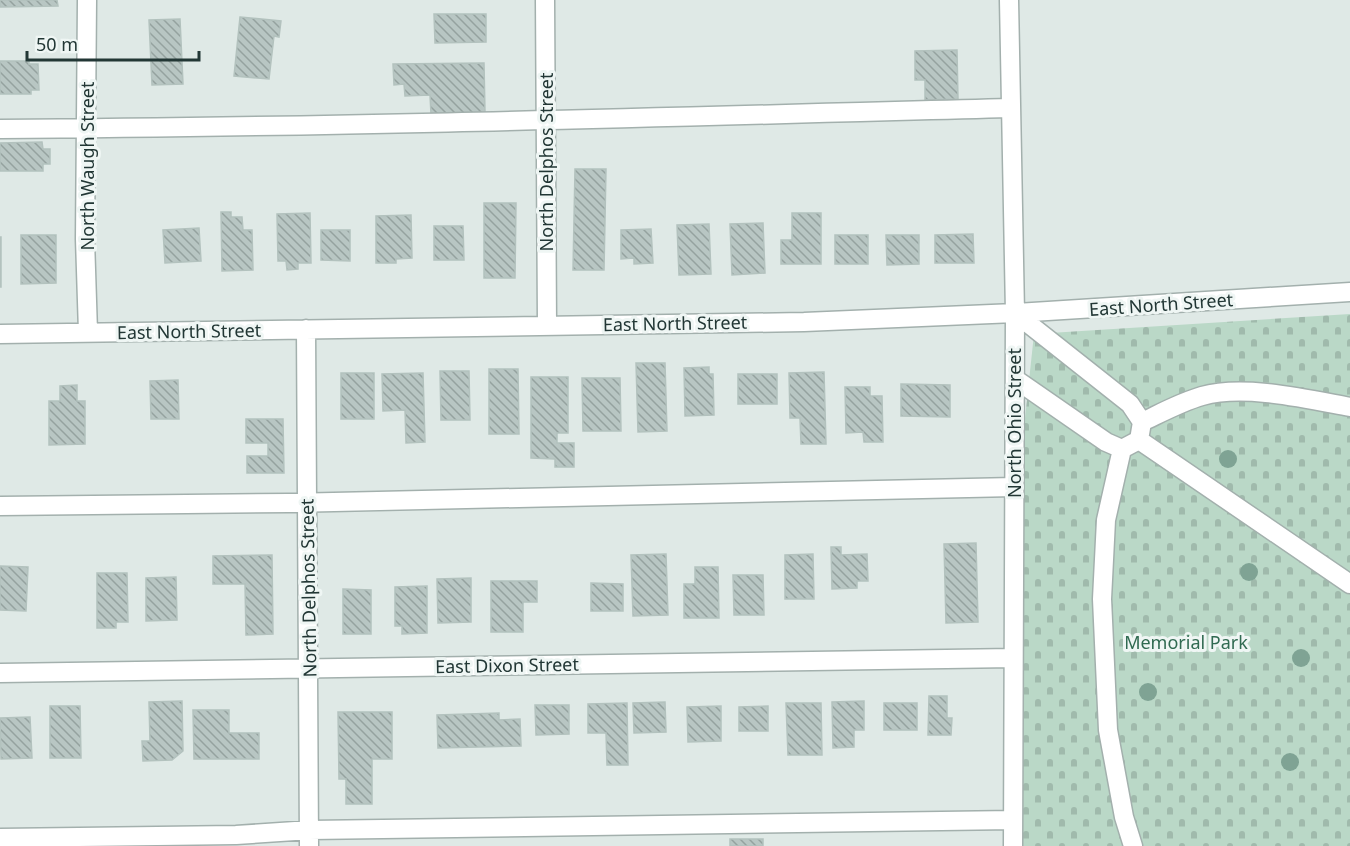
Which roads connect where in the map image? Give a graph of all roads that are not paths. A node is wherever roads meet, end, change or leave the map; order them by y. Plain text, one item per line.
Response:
1 (87, 0) edge
2 (544, 0) edge
3 (1009, 0) edge
4 (1010, 108) junction
5 (546, 120) junction
6 (0, 129) edge
7 (87, 129) junction
8 (1350, 292) edge
9 (1015, 313) junction
10 (547, 324) junction
11 (306, 329) junction
12 (88, 332) junction
13 (0, 334) edge
14 (1015, 380) junction
15 (1350, 407) edge
16 (1140, 431) junction
17 (1122, 449) junction
18 (1014, 487) junction
19 (307, 502) junction
20 (0, 506) edge
21 (1350, 584) edge
22 (1013, 658) junction
23 (309, 668) junction
24 (0, 673) edge
25 (1013, 820) junction
26 (0, 838) edge
27 (310, 838) edge
28 (1013, 846) edge
29 (1132, 846) edge

1 - 7 street, North Waugh Street
2 - 5 street, North Delphos Street
3 - 4 street, North Ohio Street
4 - 5 street
4 - 9 street, North Ohio Street
5 - 7 street
5 - 10 street, North Delphos Street
6 - 7 street
7 - 12 street, North Waugh Street
8 - 9 street, East North Street
9 - 10 street, East North Street
9 - 14 street, North Ohio Street
9 - 16 street
10 - 11 street, East North Street
11 - 12 street, East North Street
11 - 19 street, North Delphos Street
12 - 13 street, East North Street
14 - 17 street
14 - 18 street, North Ohio Street
15 - 16 street
16 - 17 street
16 - 21 street
17 - 29 street
18 - 19 street
18 - 22 street, North Ohio Street
19 - 20 street
19 - 23 street, North Delphos Street
22 - 23 street, East Dixon Street
22 - 25 street, North Ohio Street
23 - 24 street, East Dixon Street
23 - 27 street, North Delphos Street
25 - 27 street
25 - 28 street, North Ohio Street
26 - 27 street

